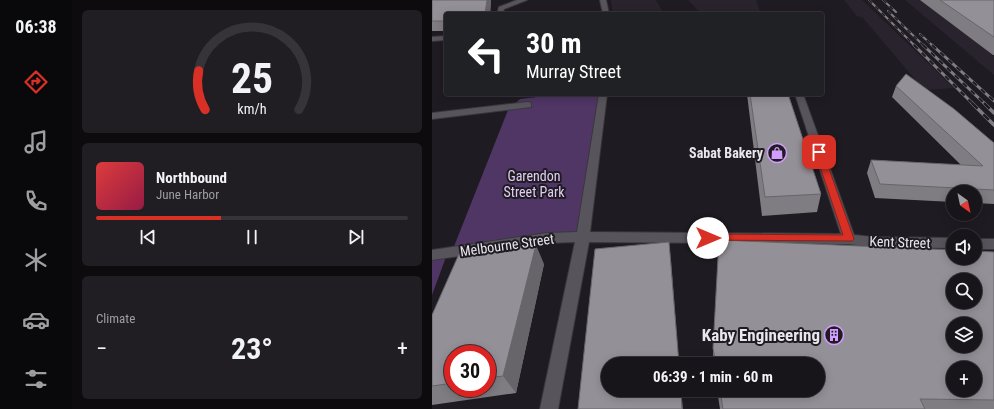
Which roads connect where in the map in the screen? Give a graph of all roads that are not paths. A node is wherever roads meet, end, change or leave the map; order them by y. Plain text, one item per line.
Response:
1 (524, 0) edge
2 (603, 0) edge
3 (500, 12) edge
4 (606, 12) edge
5 (444, 38) edge
6 (432, 39) edge
7 (603, 96) edge
8 (800, 96) edge
9 (528, 105) dead end
10 (432, 116) edge
11 (583, 237) junction
12 (849, 239) junction
13 (946, 243) edge
14 (982, 244) edge
15 (994, 244) edge
16 (432, 256) edge
17 (549, 409) edge

1 - 3 street
2 - 4 street
5 - 6 street
7 - 11 street
8 - 12 street
9 - 10 street
11 - 12 street, Kent Street
11 - 16 street, Melbourne Street
11 - 17 street
12 - 13 street, Kent Street
14 - 15 street

